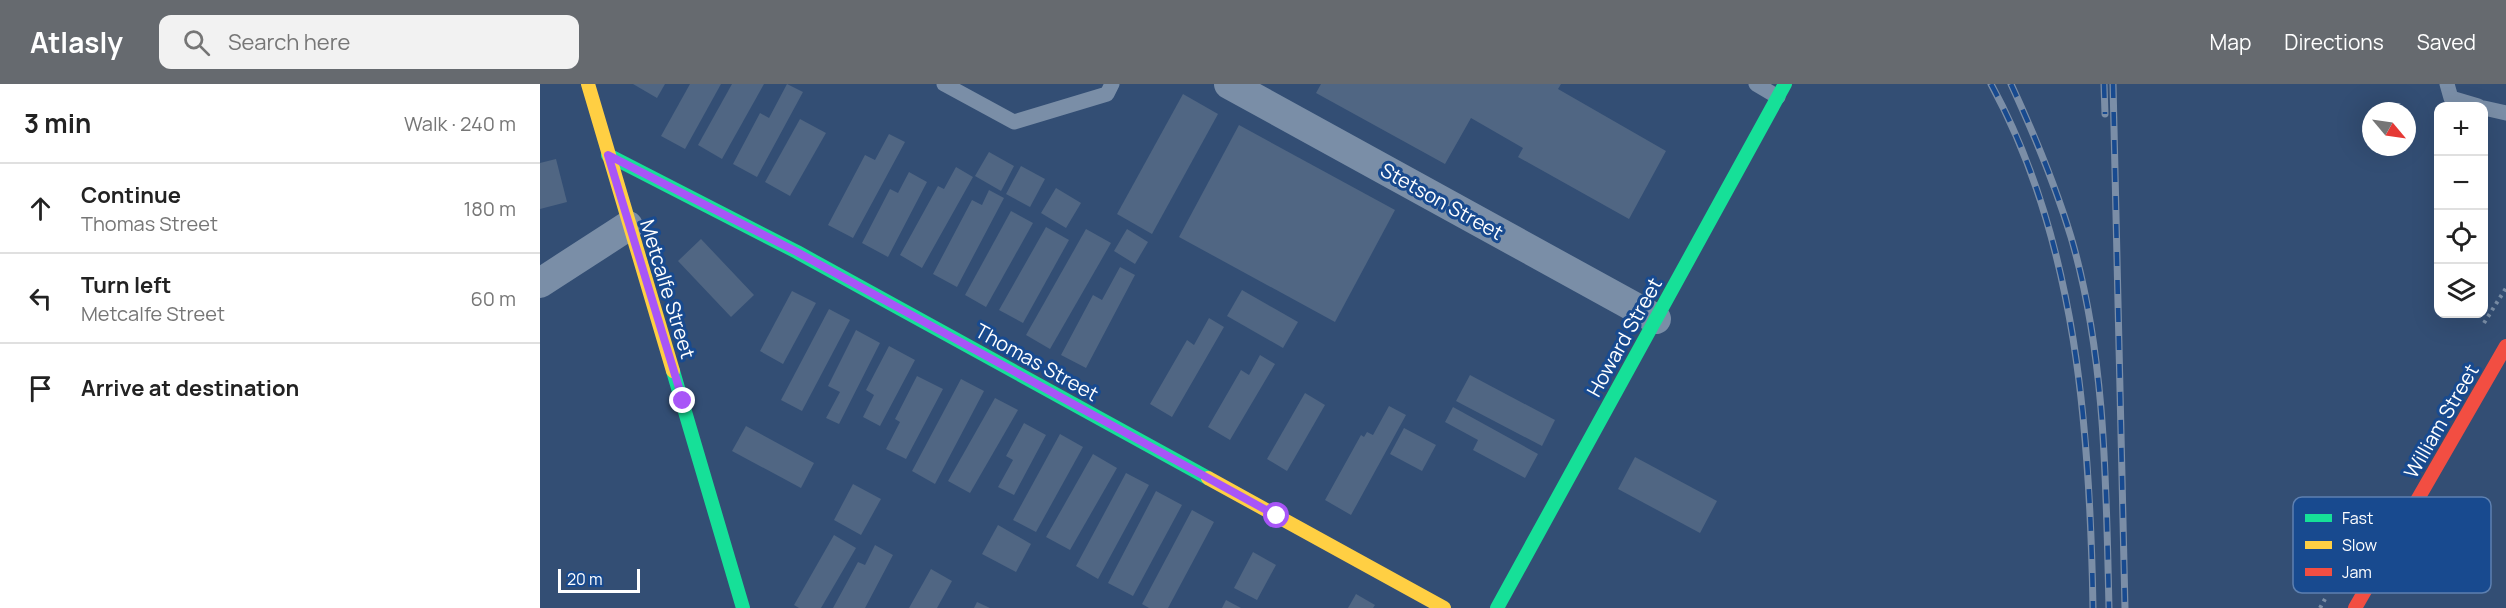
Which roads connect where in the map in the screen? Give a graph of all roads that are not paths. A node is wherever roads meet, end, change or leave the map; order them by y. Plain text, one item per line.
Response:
1 (588, 84) edge
2 (944, 84) edge
3 (1112, 84) edge
4 (1229, 84) edge
5 (1756, 84) edge
6 (2447, 84) edge
7 (1781, 90) edge
8 (2464, 102) edge
9 (2488, 109) edge
10 (2506, 113) edge
11 (608, 155) junction
12 (628, 226) junction
13 (540, 284) edge
14 (1656, 319) junction
15 (2506, 346) edge
16 (2419, 497) edge
17 (2364, 593) edge
18 (742, 608) edge
19 (1444, 608) edge
20 (1497, 608) edge
21 (2355, 608) edge

1 - 11 street, Metcalfe Street
2 - 3 lane
4 - 14 street, Stetson Street
5 - 7 lane
6 - 8 lane
7 - 14 street, Howard Street
9 - 10 lane
11 - 12 street, Metcalfe Street
11 - 19 street, Thomas Street
12 - 13 street
12 - 18 street, Metcalfe Street
14 - 20 street, Howard Street
15 - 16 street, William Street
17 - 21 street, William Street

